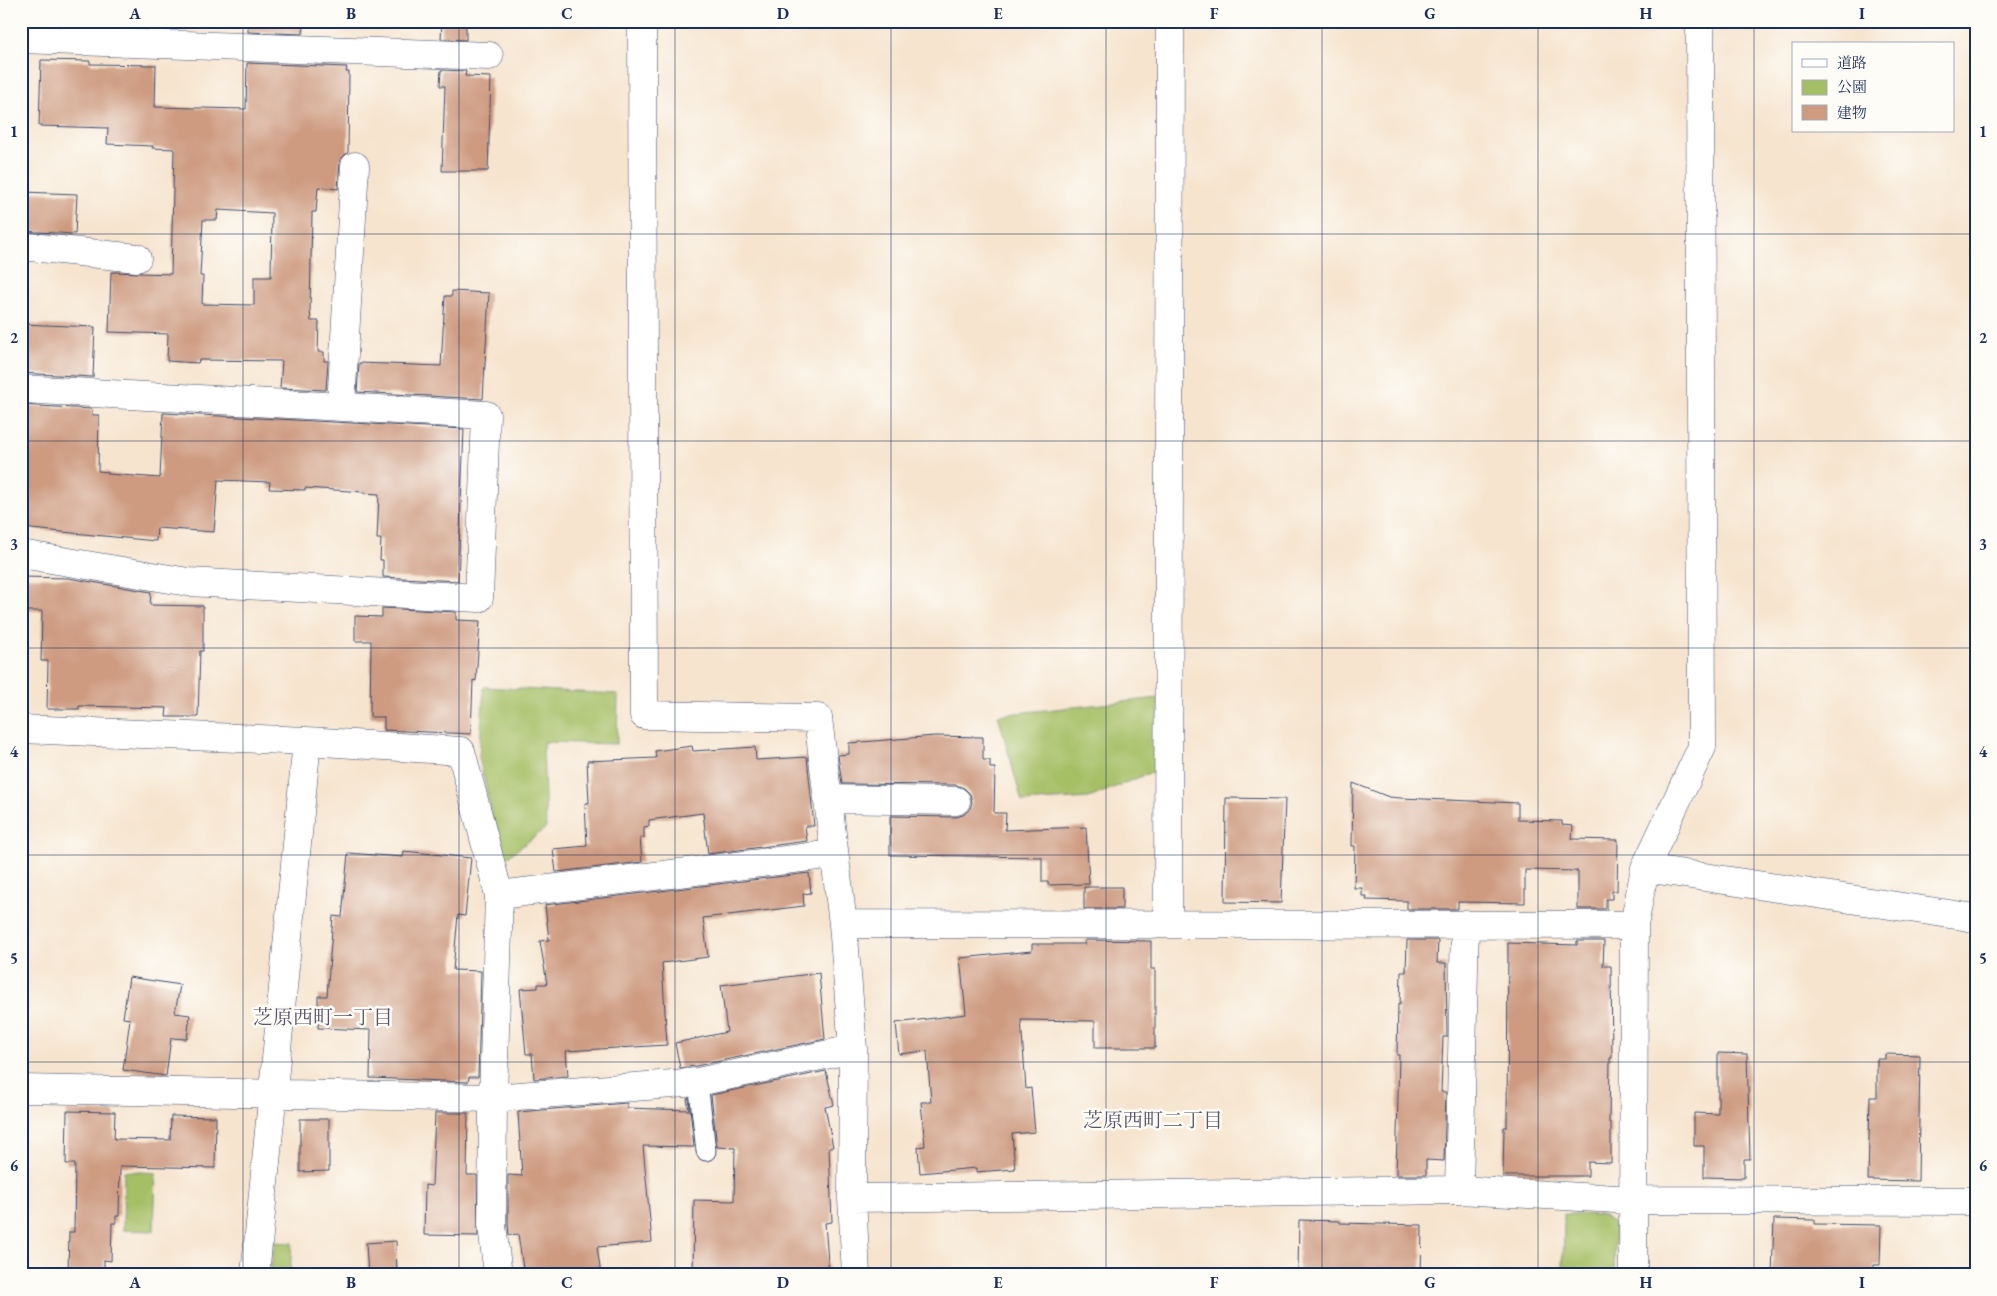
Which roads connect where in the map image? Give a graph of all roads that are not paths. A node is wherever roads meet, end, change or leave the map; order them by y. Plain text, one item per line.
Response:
1 (642, 21) edge
2 (1170, 21) edge
3 (1700, 21) edge
4 (21, 39) edge
5 (489, 56) dead end
6 (355, 166) dead end
7 (21, 246) edge
8 (137, 258) dead end
9 (21, 389) edge
10 (341, 406) junction
11 (21, 554) edge
12 (21, 729) edge
13 (307, 741) junction
14 (827, 799) junction
15 (956, 802) dead end
16 (834, 854) junction
17 (1645, 868) junction
18 (499, 895) junction
19 (1168, 913) dead end
20 (1976, 919) edge
21 (842, 924) junction
22 (1465, 924) junction
23 (1634, 925) junction
24 (853, 1049) junction
25 (698, 1082) junction
26 (21, 1089) edge
27 (273, 1095) junction
28 (493, 1098) junction
29 (706, 1150) dead end
30 (1459, 1190) junction
31 (852, 1198) junction
32 (1634, 1200) junction
33 (1976, 1201) edge
34 (255, 1275) edge
35 (498, 1275) edge
36 (856, 1275) edge
37 (1634, 1275) edge

1 - 14 street
2 - 19 street
3 - 17 street
4 - 5 street
6 - 10 street
7 - 8 street
9 - 10 street
10 - 11 street
12 - 13 street
13 - 18 street
13 - 27 street
14 - 15 street
14 - 16 street
16 - 18 street
16 - 21 street
17 - 20 street
17 - 23 street
18 - 28 street
21 - 22 street
21 - 24 street
22 - 23 street
22 - 30 street
23 - 32 street
24 - 25 street
24 - 31 street
25 - 28 street
25 - 29 lane
26 - 27 street
27 - 28 street
27 - 34 street
28 - 35 street
30 - 31 street
30 - 32 street
31 - 36 street
32 - 33 street
32 - 37 street

